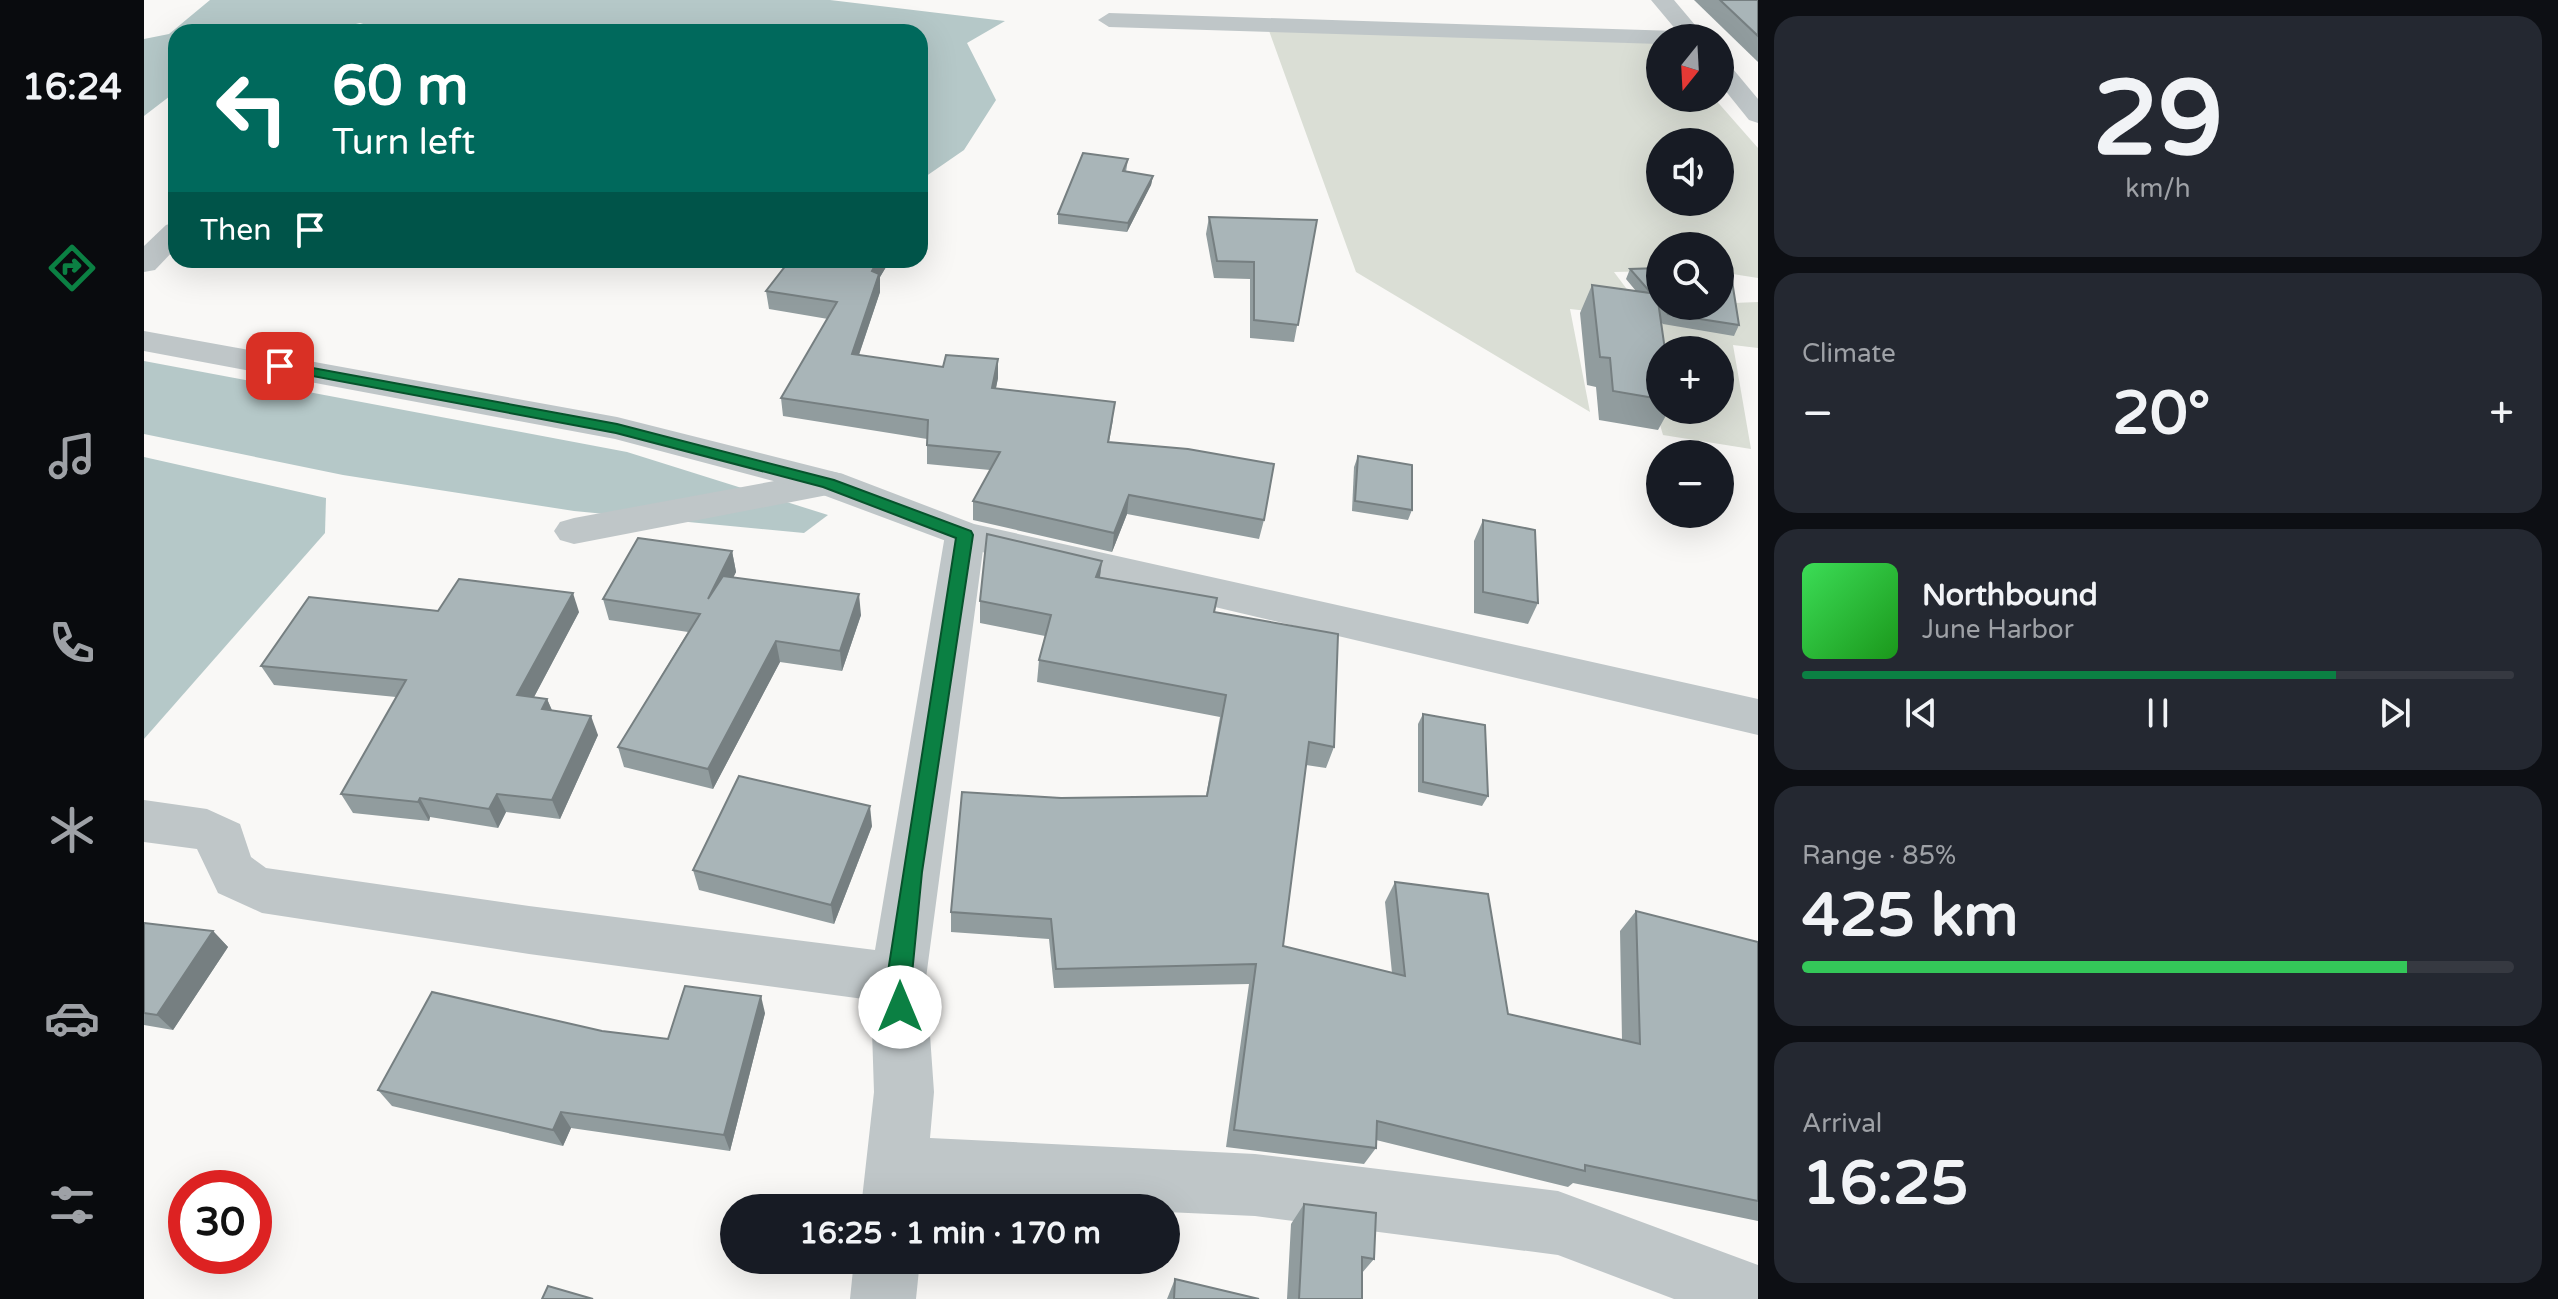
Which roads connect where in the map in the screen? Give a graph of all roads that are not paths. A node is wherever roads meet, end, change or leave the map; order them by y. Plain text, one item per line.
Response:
1 (1662, 0) edge
2 (1109, 20) dead end
3 (1683, 24) edge
4 (1646, 37) edge
5 (1734, 85) edge
6 (1758, 115) edge
7 (168, 239) edge
8 (144, 263) edge
9 (144, 341) edge
10 (829, 483) junction
11 (574, 531) dead end
12 (965, 535) junction
13 (1758, 717) edge
14 (144, 821) edge
15 (898, 978) junction
16 (895, 1188) edge
17 (886, 1274) edge
18 (1758, 1298) edge
19 (883, 1299) edge

1 - 3 street
2 - 4 street
5 - 6 street
7 - 8 street
9 - 10 street
10 - 11 street
10 - 12 street
12 - 13 street
12 - 15 street
14 - 15 street
15 - 16 street
16 - 18 street
17 - 19 street

